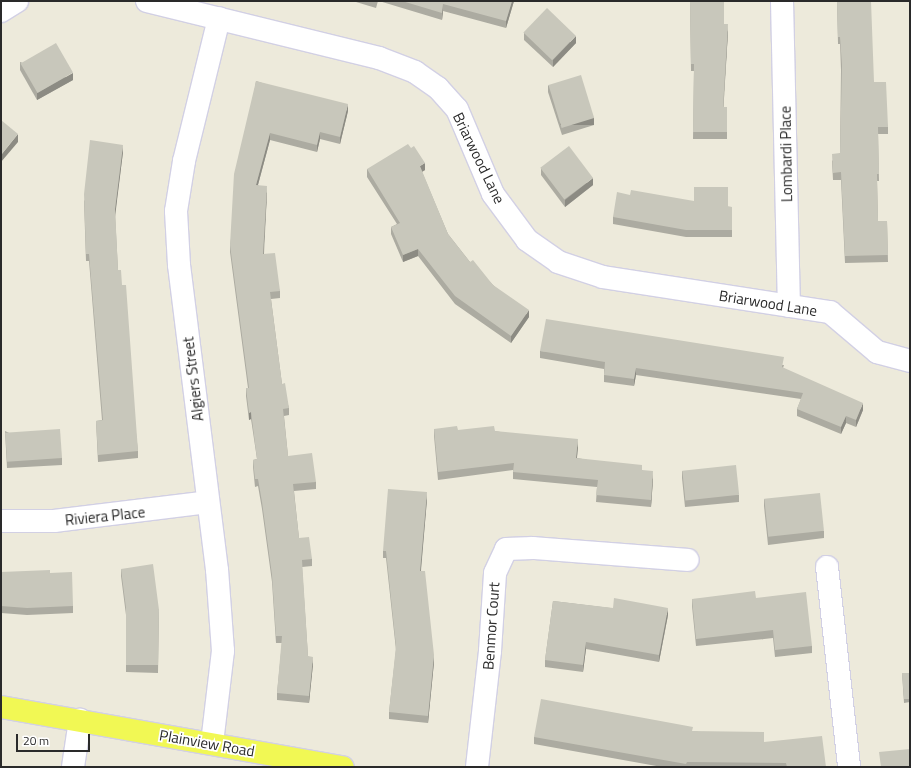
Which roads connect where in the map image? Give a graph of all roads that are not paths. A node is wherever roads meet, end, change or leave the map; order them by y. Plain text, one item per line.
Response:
1 (17, 1) edge
2 (148, 1) edge
3 (782, 1) edge
4 (1, 11) edge
5 (219, 18) junction
6 (789, 306) junction
7 (910, 361) edge
8 (208, 502) junction
9 (1, 521) edge
10 (688, 560) dead end
11 (827, 567) dead end
12 (1, 707) edge
13 (80, 720) junction
14 (212, 743) junction
15 (298, 763) edge
16 (73, 767) edge
17 (342, 767) edge
18 (477, 767) edge
19 (849, 767) edge

1 - 4 street
2 - 5 street, Briarwood Lane
3 - 6 street, Lombardi Place
5 - 6 street, Briarwood Lane
5 - 8 street, Algiers Street
6 - 7 street, Briarwood Lane
8 - 9 street, Riviera Place
8 - 14 street, Algiers Street
10 - 18 street, Benmor Court
11 - 19 street
12 - 13 main road, Plainview Road
13 - 14 main road, Plainview Road
13 - 16 street
14 - 15 main road, Plainview Road
15 - 17 main road, Plainview Road

